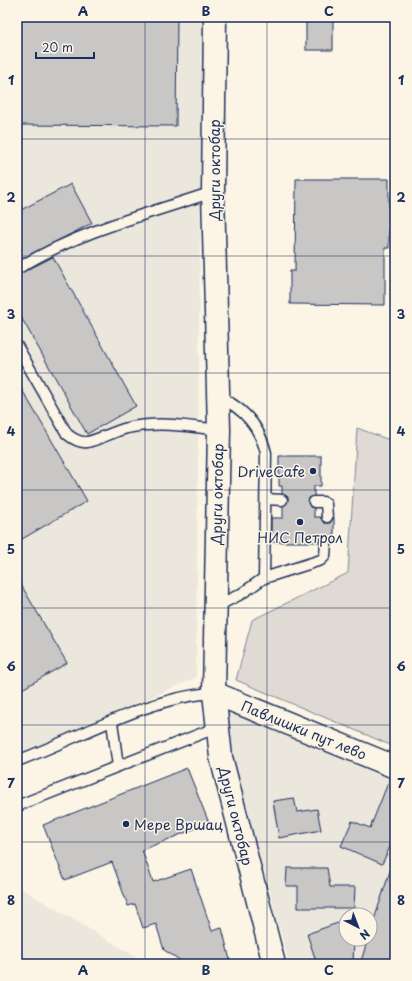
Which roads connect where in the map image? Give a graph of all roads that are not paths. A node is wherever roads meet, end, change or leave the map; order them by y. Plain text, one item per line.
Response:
1 (215, 17) edge
2 (213, 192) junction
3 (17, 269) edge
4 (17, 346) edge
5 (219, 397) junction
6 (219, 430) junction
7 (266, 499) junction
8 (282, 500) dead end
9 (314, 502) dead end
10 (327, 517) dead end
11 (326, 542) dead end
12 (264, 578) junction
13 (214, 608) junction
14 (214, 693) junction
15 (112, 722) junction
16 (218, 727) junction
17 (17, 761) edge
18 (118, 766) junction
19 (395, 767) edge
20 (17, 806) edge
21 (274, 964) edge

1 - 2 main road, Други октобар
2 - 3 lane
2 - 5 main road, Други октобар
4 - 6 lane
5 - 6 main road, Други октобар
5 - 7 lane
6 - 13 main road, Други октобар
7 - 8 lane
7 - 12 lane
9 - 10 lane
11 - 12 lane
12 - 13 lane
13 - 14 main road, Други октобар
14 - 15 lane
14 - 16 main road, Други октобар
14 - 19 main road, Павлишки пут лево
15 - 17 lane
15 - 18 lane
16 - 18 lane
16 - 21 main road, Други октобар
18 - 20 lane

